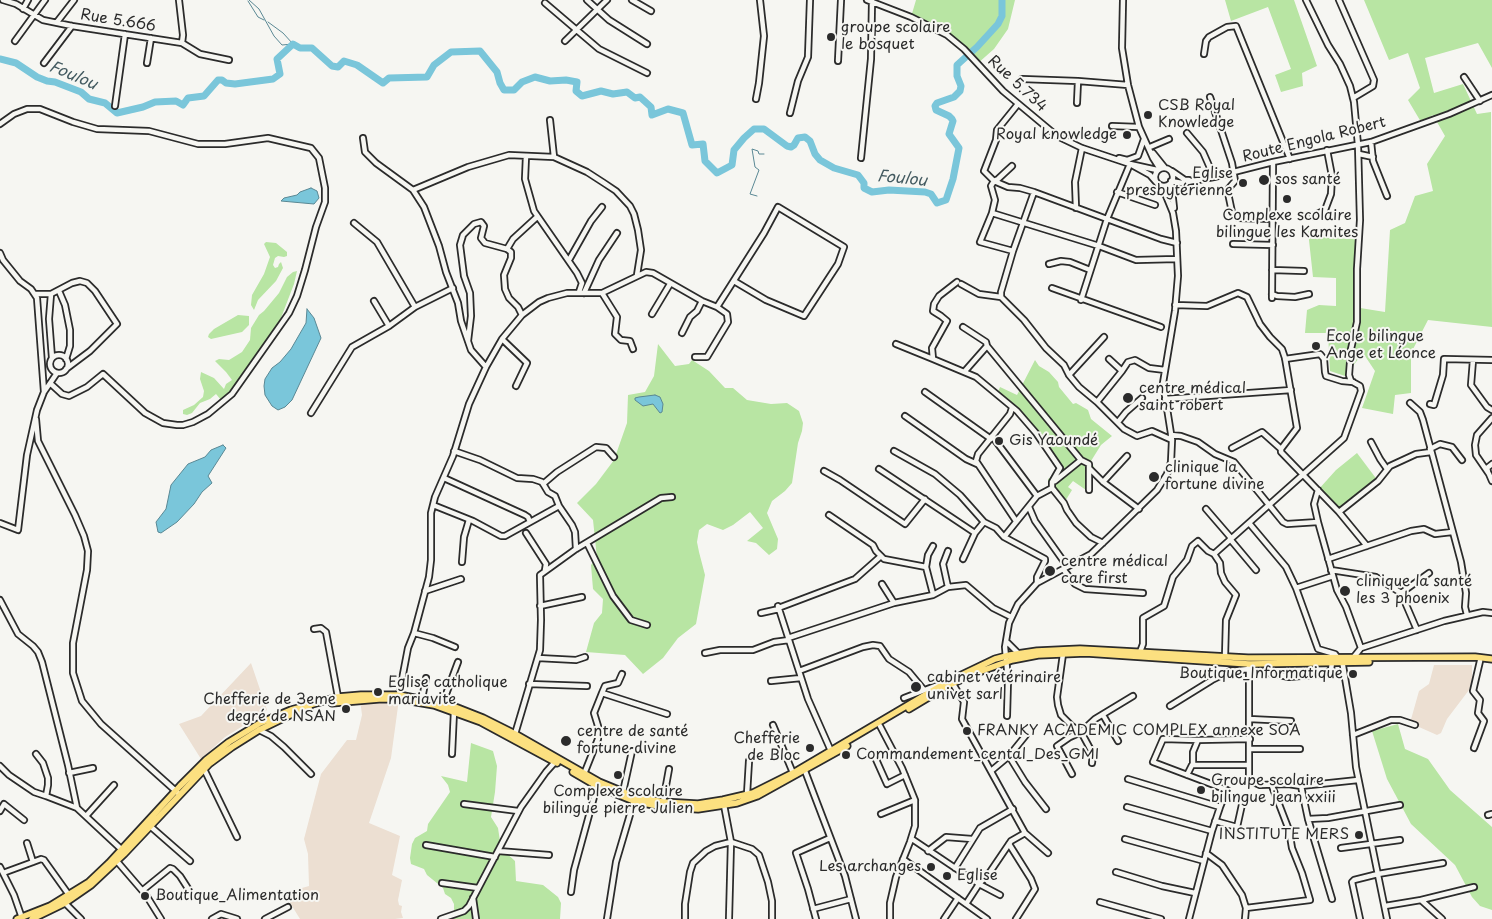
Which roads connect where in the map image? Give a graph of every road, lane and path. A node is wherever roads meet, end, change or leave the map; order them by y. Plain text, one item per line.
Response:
1 (4, 0) edge
2 (28, 0) edge
3 (46, 0) edge
4 (74, 0) edge
5 (178, 0) edge
6 (586, 0) edge
7 (607, 0) edge
8 (632, 0) edge
9 (760, 0) edge
10 (810, 0) edge
11 (841, 0) edge
12 (870, 0) edge
13 (1123, 0) edge
14 (1306, 0) edge
15 (1339, 0) edge
16 (546, 4) dead end
17 (23, 9) junction
18 (597, 10) junction
19 (652, 11) dead end
20 (34, 16) junction
21 (57, 22) junction
22 (72, 26) junction
23 (576, 30) junction
24 (125, 34) junction
25 (151, 38) junction
26 (15, 41) dead end
27 (565, 41) dead end
28 (182, 42) junction
29 (647, 44) dead end
30 (1204, 54) dead end
31 (229, 60) dead end
32 (838, 61) dead end
33 (44, 63) dead end
34 (147, 63) dead end
35 (646, 74) dead end
36 (1464, 78) dead end
37 (1022, 79) dead end
38 (1078, 81) junction
39 (1128, 86) junction
40 (1492, 94) edge
41 (1210, 97) dead end
42 (1354, 98) junction
43 (756, 99) dead end
44 (1480, 101) junction
45 (1077, 103) dead end
46 (1018, 104) junction
47 (115, 106) dead end
48 (790, 113) dead end
49 (550, 120) dead end
50 (0, 124) edge
51 (1112, 126) dead end
52 (1139, 126) junction
53 (1188, 133) dead end
54 (364, 138) dead end
55 (1169, 139) dead end
56 (1145, 140) junction
57 (1372, 142) junction
58 (1358, 145) junction
59 (1150, 147) junction
60 (1082, 148) junction
61 (1327, 150) junction
62 (1359, 154) junction
63 (1103, 155) junction
64 (526, 156) junction
65 (554, 157) junction
66 (1373, 157) junction
67 (861, 158) dead end
68 (1290, 159) junction
69 (1274, 162) junction
70 (1130, 164) junction
71 (1012, 166) dead end
72 (1168, 169) junction
73 (1159, 170) junction
74 (1234, 173) junction
75 (1214, 177) junction
76 (1196, 180) junction
77 (994, 181) junction
78 (1171, 181) junction
79 (1157, 182) junction
80 (413, 190) junction
81 (1034, 192) junction
82 (1117, 192) junction
83 (1387, 196) dead end
84 (1155, 205) dead end
85 (602, 207) dead end
86 (1076, 208) junction
87 (992, 213) junction
88 (1173, 213) junction
89 (1313, 216) dead end
90 (537, 217) junction
91 (1107, 219) junction
92 (1273, 219) junction
93 (354, 223) dead end
94 (1022, 223) junction
95 (617, 233) dead end
96 (1177, 242) junction
97 (1233, 244) dead end
98 (1273, 245) junction
99 (1099, 246) junction
100 (507, 249) junction
101 (1013, 251) junction
102 (0, 253) edge
103 (1178, 259) junction
104 (568, 260) junction
105 (1049, 264) dead end
106 (1090, 270) junction
107 (1272, 270) junction
108 (1304, 272) dead end
109 (637, 275) junction
110 (734, 281) junction
111 (670, 284) junction
112 (453, 288) junction
113 (1052, 288) dead end
114 (59, 291) junction
115 (582, 292) junction
116 (602, 293) junction
117 (36, 294) junction
118 (51, 294) junction
119 (1309, 294) dead end
120 (1001, 297) junction
121 (1081, 300) junction
122 (374, 301) dead end
123 (702, 301) junction
124 (1175, 305) junction
125 (717, 307) junction
126 (415, 308) junction
127 (652, 314) dead end
128 (522, 315) junction
129 (389, 326) junction
130 (963, 327) dead end
131 (1161, 327) dead end
132 (682, 333) dead end
133 (1104, 337) dead end
134 (502, 339) junction
135 (468, 343) junction
136 (896, 344) dead end
137 (987, 346) junction
138 (633, 349) dead end
139 (695, 357) dead end
140 (52, 358) junction
141 (1108, 358) dead end
142 (66, 359) junction
143 (933, 359) junction
144 (1285, 359) junction
145 (1473, 360) junction
146 (1492, 360) edge
147 (486, 367) junction
148 (66, 369) junction
149 (1165, 370) junction
150 (965, 371) junction
151 (1122, 371) junction
152 (57, 373) junction
153 (1069, 375) junction
154 (1353, 382) junction
155 (52, 384) junction
156 (516, 386) dead end
157 (1291, 390) junction
158 (44, 392) junction
159 (925, 392) dead end
160 (1142, 398) dead end
161 (1165, 399) junction
162 (1097, 402) junction
163 (1410, 403) dead end
164 (1430, 404) dead end
165 (1012, 408) junction
166 (1492, 410) edge
167 (311, 413) dead end
168 (905, 416) dead end
169 (1492, 418) edge
170 (36, 419) junction
171 (1118, 422) junction
172 (991, 437) junction
173 (1172, 438) junction
174 (1371, 442) dead end
175 (1232, 448) dead end
176 (1281, 448) junction
177 (454, 451) junction
178 (894, 451) dead end
179 (1430, 451) junction
180 (1127, 456) dead end
181 (614, 457) dead end
182 (1081, 460) junction
183 (1462, 460) dead end
184 (977, 464) junction
185 (1492, 464) edge
186 (1089, 468) junction
187 (879, 469) dead end
188 (1388, 469) junction
189 (824, 471) dead end
190 (1488, 473) junction
191 (1303, 474) junction
192 (444, 478) junction
193 (1492, 481) edge
194 (1103, 482) junction
195 (543, 484) junction
196 (1052, 487) junction
197 (1089, 490) dead end
198 (1318, 490) junction
199 (1037, 496) junction
200 (672, 497) dead end
201 (925, 499) junction
202 (1270, 504) junction
203 (433, 505) junction
204 (559, 506) junction
205 (1029, 507) junction
206 (1139, 508) junction
207 (1206, 509) dead end
208 (1339, 512) junction
209 (829, 515) dead end
210 (469, 520) junction
211 (1016, 521) junction
212 (530, 522) junction
213 (984, 522) junction
214 (1318, 522) junction
215 (0, 523) edge
216 (1249, 523) junction
217 (1452, 532) junction
218 (526, 533) dead end
219 (975, 533) junction
220 (1004, 537) junction
221 (1230, 538) junction
222 (587, 543) junction
223 (1103, 543) junction
224 (933, 546) dead end
225 (1367, 546) junction
226 (576, 549) junction
227 (948, 551) dead end
228 (1214, 554) junction
229 (881, 556) junction
230 (963, 559) dead end
231 (1328, 559) junction
232 (462, 562) dead end
233 (926, 567) junction
234 (1065, 567) junction
235 (546, 570) junction
236 (1256, 570) dead end
237 (1331, 570) junction
238 (1429, 574) dead end
239 (1333, 576) junction
240 (461, 579) dead end
241 (1037, 583) junction
242 (882, 584) dead end
243 (948, 587) junction
244 (1296, 588) junction
245 (425, 591) junction
246 (1143, 593) dead end
247 (1401, 593) junction
248 (933, 594) junction
249 (582, 597) dead end
250 (1, 603) edge
251 (894, 603) junction
252 (540, 606) junction
253 (779, 607) junction
254 (762, 613) dead end
255 (1492, 613) edge
256 (1467, 615) junction
257 (1011, 618) junction
258 (647, 625) dead end
259 (314, 629) dead end
260 (1417, 630) junction
261 (414, 633) junction
262 (789, 639) junction
263 (1007, 643) junction
264 (454, 647) dead end
265 (1361, 648) junction
266 (1140, 652) junction
267 (705, 653) dead end
268 (1019, 654) junction
269 (1063, 654) junction
270 (584, 657) dead end
271 (1225, 657) junction
272 (538, 658) junction
273 (1353, 658) junction
274 (996, 659) junction
275 (1341, 659) junction
276 (1008, 660) junction
277 (1492, 660) edge
278 (1480, 661) junction
279 (458, 662) dead end
280 (1332, 662) junction
281 (1249, 666) junction
282 (799, 672) junction
283 (622, 674) dead end
284 (426, 678) dead end
285 (802, 678) junction
286 (772, 682) dead end
287 (950, 683) junction
288 (529, 684) junction
289 (586, 686) dead end
290 (924, 690) junction
291 (602, 694) junction
292 (399, 695) junction
293 (1133, 696) dead end
294 (338, 697) junction
295 (904, 698) dead end
296 (422, 699) junction
297 (442, 705) junction
298 (1170, 706) dead end
299 (454, 711) junction
300 (667, 714) dead end
301 (1103, 714) junction
302 (1006, 716) dead end
303 (1248, 719) junction
304 (1291, 721) dead end
305 (773, 725) dead end
306 (1415, 725) dead end
307 (880, 726) junction
308 (259, 730) junction
309 (1081, 732) junction
310 (515, 734) junction
311 (1026, 735) dead end
312 (1353, 735) junction
313 (1250, 739) junction
314 (1198, 740) junction
315 (1118, 741) dead end
316 (1474, 748) dead end
317 (1250, 749) junction
318 (1300, 749) dead end
319 (632, 751) dead end
320 (831, 751) junction
321 (36, 754) dead end
322 (452, 754) dead end
323 (874, 755) dead end
324 (1009, 756) junction
325 (749, 761) dead end
326 (555, 762) junction
327 (1092, 762) dead end
328 (1193, 765) junction
329 (1249, 765) junction
330 (0, 766) edge
331 (93, 768) dead end
332 (204, 768) junction
333 (669, 770) dead end
334 (991, 770) junction
335 (805, 771) junction
336 (69, 773) junction
337 (793, 773) junction
338 (310, 774) dead end
339 (584, 774) junction
340 (1072, 774) dead end
341 (905, 775) junction
342 (1186, 775) junction
343 (1128, 779) dead end
344 (1358, 780) junction
345 (114, 785) dead end
346 (597, 786) junction
347 (1272, 786) junction
348 (1301, 786) junction
349 (624, 792) junction
350 (177, 793) junction
351 (747, 794) junction
352 (46, 796) junction
353 (915, 800) junction
354 (1243, 800) dead end
355 (634, 801) junction
356 (663, 802) junction
357 (464, 804) dead end
358 (724, 805) junction
359 (1400, 805) dead end
360 (1127, 807) dead end
361 (1220, 807) junction
362 (77, 808) junction
363 (1013, 809) junction
364 (1046, 809) dead end
365 (0, 811) edge
366 (518, 812) junction
367 (1366, 812) junction
368 (881, 814) dead end
369 (86, 816) junction
370 (1308, 818) junction
371 (24, 820) dead end
372 (1215, 821) junction
373 (150, 826) junction
374 (1212, 831) junction
375 (1026, 833) junction
376 (238, 837) dead end
377 (830, 838) junction
378 (912, 839) junction
379 (972, 839) junction
380 (1125, 839) dead end
381 (1400, 840) dead end
382 (731, 842) junction
383 (27, 843) dead end
384 (1009, 844) junction
385 (426, 845) dead end
386 (1372, 845) junction
387 (1342, 848) dead end
388 (121, 849) junction
389 (928, 850) junction
390 (498, 851) junction
391 (1048, 853) dead end
392 (1206, 853) junction
393 (549, 855) dead end
394 (495, 857) junction
395 (902, 859) junction
396 (115, 860) junction
397 (190, 861) dead end
398 (1204, 861) junction
399 (33, 862) junction
400 (1442, 863) dead end
401 (0, 868) edge
402 (955, 868) junction
403 (1116, 872) dead end
404 (3, 873) junction
405 (1378, 874) junction
406 (442, 884) dead end
407 (979, 884) junction
408 (1474, 887) dead end
409 (478, 888) junction
410 (143, 890) junction
411 (189, 890) dead end
412 (571, 892) dead end
413 (1195, 893) junction
414 (69, 895) junction
415 (1000, 895) dead end
416 (472, 898) junction
417 (958, 898) junction
418 (851, 899) junction
419 (1332, 899) dead end
420 (1421, 900) junction
421 (1100, 902) dead end
422 (65, 903) junction
423 (966, 904) junction
424 (1385, 906) junction
425 (288, 907) dead end
426 (1246, 908) junction
427 (813, 909) junction
428 (20, 918) edge
429 (32, 919) edge
430 (81, 919) edge
431 (161, 919) edge
432 (212, 919) edge
433 (237, 919) edge
434 (265, 919) edge
435 (440, 919) edge
436 (476, 919) edge
437 (607, 919) edge
438 (685, 919) edge
439 (729, 919) edge
440 (772, 919) edge
441 (816, 919) edge
442 (856, 919) edge
443 (890, 919) edge
444 (944, 919) edge
445 (987, 919) edge
446 (1016, 919) edge
447 (1161, 919) edge
448 (1188, 919) edge
449 (1245, 919) edge
450 (1360, 919) edge
451 (1388, 919) edge
452 (1442, 919) edge

1 - 17 street, Rue 5.666
2 - 17 street
3 - 20 street
4 - 21 street
5 - 28 street
6 - 18 street
7 - 18 street
8 - 19 street
9 - 43 street
10 - 48 street
11 - 32 street
12 - 46 street, Rue 5.734
12 - 67 street
13 - 39 street
14 - 42 street
15 - 42 street
16 - 23 street
17 - 20 street, Rue 5.666
18 - 23 street
18 - 29 street
20 - 21 street, Rue 5.666
20 - 26 street
21 - 22 street, Rue 5.666
22 - 24 street, Rue 5.666
22 - 33 street
23 - 27 street
23 - 35 street
24 - 25 street, Rue 5.666
24 - 47 street
25 - 28 street, Rue 5.666
25 - 34 street
28 - 31 street, Rue 5.666
30 - 68 street
36 - 44 street
37 - 38 street
38 - 39 street
38 - 45 street
39 - 52 street
40 - 44 street, Route Engola Robert
41 - 74 street
42 - 58 street
44 - 57 street, Route Engola Robert
46 - 60 street, Rue 5.734
46 - 77 street
49 - 65 street
50 - 155 street
51 - 52 street
52 - 56 street
53 - 75 street
54 - 80 street
55 - 59 street
56 - 59 street
56 - 63 street
56 - 73 street
57 - 58 street, Route Engola Robert
57 - 66 street
58 - 61 street, Route Engola Robert
58 - 62 street
59 - 72 street
60 - 63 street, Rue 5.734
60 - 86 street
61 - 68 street, Route Engola Robert
61 - 89 street
62 - 66 street
62 - 154 street
63 - 70 street, Rue 5.734
64 - 65 street
64 - 80 street
64 - 90 street
65 - 109 street
66 - 83 street
68 - 69 street, Route Engola Robert
69 - 74 street, Route Engola Robert
69 - 92 street
70 - 73 street, Rue 5.734
70 - 79 street
70 - 82 street
71 - 77 street
72 - 73 street
72 - 76 street, Route Engola Robert
72 - 78 street
73 - 79 street
74 - 75 street, Route Engola Robert
74 - 92 street
75 - 76 street, Route Engola Robert
76 - 78 street, Route Engola Robert
77 - 81 street
77 - 87 street
78 - 79 street
78 - 88 street
79 - 88 street
80 - 112 street
81 - 86 street
81 - 94 street
82 - 84 street
82 - 91 street
85 - 104 street
86 - 91 street
87 - 94 street
87 - 101 street
88 - 96 street
90 - 100 street
90 - 104 street
91 - 96 street
91 - 99 street
92 - 98 street
93 - 126 street
94 - 99 street
94 - 101 street
95 - 115 street
96 - 103 street
97 - 98 street
98 - 107 street
99 - 103 street
99 - 106 street
100 - 128 street
100 - 135 street
101 - 120 street
102 - 117 street
103 - 124 street
104 - 115 street
105 - 106 street
106 - 121 street
107 - 108 street
107 - 119 street
109 - 111 street
109 - 116 street
110 - 110 street
110 - 125 street
111 - 123 street
111 - 127 street
112 - 126 street
112 - 135 street
113 - 121 street
114 - 118 street
114 - 142 street
114 - 148 street
115 - 116 street
115 - 128 street
116 - 138 street
117 - 118 street
117 - 158 street
118 - 140 street
120 - 143 street
120 - 153 street
121 - 131 street
122 - 129 street
123 - 125 street
123 - 132 street
124 - 144 street
124 - 149 street
125 - 139 street
126 - 129 street
128 - 134 street
129 - 167 street
130 - 137 street
133 - 153 street
134 - 147 street
134 - 156 street
135 - 147 street
136 - 143 street
137 - 150 street
137 - 182 street
140 - 142 street
140 - 152 street
141 - 151 street
142 - 148 street
143 - 150 street
144 - 154 street
144 - 157 street
145 - 146 street
145 - 164 street
145 - 166 street
147 - 177 street
148 - 152 street
149 - 151 street
149 - 161 street
150 - 165 street
151 - 162 street
152 - 155 street
153 - 162 street
154 - 191 street
155 - 158 street
157 - 161 street
157 - 176 street
158 - 170 street
159 - 172 street
160 - 171 street
161 - 173 street
162 - 171 street
163 - 179 street
165 - 172 street
165 - 196 street
168 - 184 street
169 - 190 street
170 - 215 street
170 - 350 street
171 - 173 street
172 - 184 street
172 - 199 street
173 - 202 street
173 - 206 street
174 - 188 street
175 - 176 street
176 - 191 street
177 - 192 street
177 - 195 street
178 - 213 street
179 - 183 street
179 - 188 street
179 - 217 street
180 - 194 street
181 - 195 street
182 - 186 street
182 - 196 street
184 - 211 street
185 - 190 street
186 - 194 street
186 - 197 street
187 - 201 street
188 - 208 street
189 - 201 street
190 - 193 street
191 - 198 street
191 - 202 street
192 - 203 street
192 - 212 street
194 - 206 street
195 - 204 street
196 - 199 street
196 - 223 street
198 - 208 street
198 - 214 street
199 - 205 street
200 - 222 street
201 - 219 street
202 - 214 street
202 - 216 street
203 - 210 street
203 - 245 street
204 - 212 street
204 - 226 street
205 - 211 street
205 - 234 street
206 - 223 street
207 - 221 street
208 - 225 street
209 - 229 street
210 - 212 street
210 - 232 street
211 - 220 street
213 - 219 street
213 - 220 street
214 - 231 street
216 - 221 street
216 - 244 street
217 - 225 street
217 - 256 street
218 - 235 street
219 - 230 street
220 - 241 street
221 - 228 street
221 - 236 street
222 - 226 street
222 - 258 street
223 - 234 street
224 - 233 street
225 - 231 street
226 - 235 street
227 - 243 street
228 - 266 street
228 - 271 street
229 - 233 street
229 - 253 street
231 - 237 street
233 - 248 street
234 - 241 street
234 - 246 street
235 - 252 street
237 - 239 street
237 - 247 street
238 - 247 street
239 - 244 street
239 - 265 street
240 - 245 street
241 - 257 street
242 - 251 street
243 - 248 street
243 - 257 street
244 - 275 street
245 - 261 street
247 - 260 street
248 - 251 street
249 - 252 street
250 - 336 street
251 - 262 street
252 - 272 street
253 - 254 street
253 - 262 street
255 - 256 street
256 - 260 street
257 - 263 street
259 - 294 street
260 - 265 street
261 - 264 street
261 - 292 street
262 - 267 street
262 - 282 street
263 - 268 street
263 - 274 street
263 - 276 street
265 - 273 street
266 - 268 main road
266 - 271 main road
268 - 276 main road
269 - 276 main road
269 - 281 main road
269 - 309 street
270 - 272 street
271 - 275 main road
272 - 288 street
273 - 275 main road
273 - 277 main road
274 - 276 main road
274 - 287 main road
275 - 278 main road
275 - 280 main road
275 - 312 street
276 - 287 main road
276 - 302 street
277 - 278 main road
278 - 316 street
279 - 297 street
280 - 281 main road
280 - 281 street
281 - 298 street
281 - 303 street
282 - 285 street
282 - 290 street
283 - 291 street
284 - 296 street
285 - 286 street
285 - 320 street
287 - 290 street
287 - 307 main road
287 - 320 main road
287 - 334 street
288 - 289 street
288 - 310 street
290 - 295 street
291 - 300 street
291 - 339 street
292 - 294 main road
292 - 296 main road
293 - 301 street
294 - 350 main road
296 - 297 main road
297 - 299 main road
297 - 308 main road
297 - 310 main road
299 - 322 street
299 - 326 main road
301 - 309 street
301 - 315 street
303 - 304 street
303 - 313 street
305 - 337 street
306 - 312 street
307 - 335 main road
307 - 341 street
308 - 332 main road
308 - 338 street
309 - 327 street
309 - 340 street
310 - 339 main road
311 - 324 street
312 - 344 street
313 - 314 street
313 - 317 street
314 - 328 street
314 - 342 street
317 - 318 street
317 - 329 street
319 - 349 street
320 - 337 main road
321 - 352 street
323 - 341 street
324 - 334 street
324 - 364 street
325 - 351 street
326 - 346 main road
326 - 366 street
328 - 329 street
328 - 342 street
329 - 347 street
330 - 352 street
331 - 336 street
332 - 350 main road
332 - 376 street
333 - 356 street
334 - 363 street
335 - 358 main road
335 - 377 street
336 - 362 street
337 - 351 main road
339 - 349 main road
341 - 353 street
342 - 361 street
343 - 361 street
344 - 348 street
344 - 367 street
345 - 369 street
346 - 355 main road
346 - 412 street
347 - 348 street
347 - 426 street
348 - 370 street
349 - 356 main road
350 - 373 main road
350 - 388 main road
351 - 356 main road
352 - 362 street
353 - 368 street
353 - 378 street
354 - 372 street
355 - 358 main road
355 - 437 street
357 - 366 street
358 - 382 street
359 - 367 street
360 - 374 street
361 - 372 street
362 - 369 street
363 - 375 street
363 - 379 street
365 - 371 street
366 - 390 street
367 - 370 street
367 - 386 street
369 - 388 street
370 - 419 street
372 - 374 street
373 - 396 main road
373 - 397 street
374 - 392 street
375 - 384 street
375 - 391 street
377 - 418 street
377 - 427 street
378 - 389 street
378 - 395 street
379 - 389 street
379 - 402 street
380 - 398 street
381 - 386 street
382 - 438 street
382 - 439 street
382 - 440 street
383 - 399 street
384 - 407 street
384 - 446 street
385 - 394 street
386 - 387 street
386 - 405 street
388 - 396 main road
389 - 402 street
390 - 393 street
390 - 394 street
392 - 398 street
392 - 426 street
394 - 409 street
395 - 417 street
395 - 443 street
396 - 410 street
396 - 414 main road
396 - 422 main road
398 - 413 street
399 - 404 street
399 - 414 street
400 - 405 street
401 - 404 street
402 - 407 street
403 - 413 street
404 - 428 street
405 - 424 street
405 - 450 street
406 - 409 street
407 - 415 street
407 - 423 street
408 - 420 street
409 - 416 street
410 - 411 street
410 - 431 street
413 - 448 street
414 - 428 main road
416 - 435 street
416 - 436 street
417 - 423 street
417 - 444 street
418 - 427 street
418 - 442 street
420 - 424 street
420 - 452 street
421 - 447 street
422 - 429 main road
422 - 430 street
423 - 445 street
424 - 451 street
425 - 434 street
426 - 449 street
427 - 441 street
432 - 433 street

